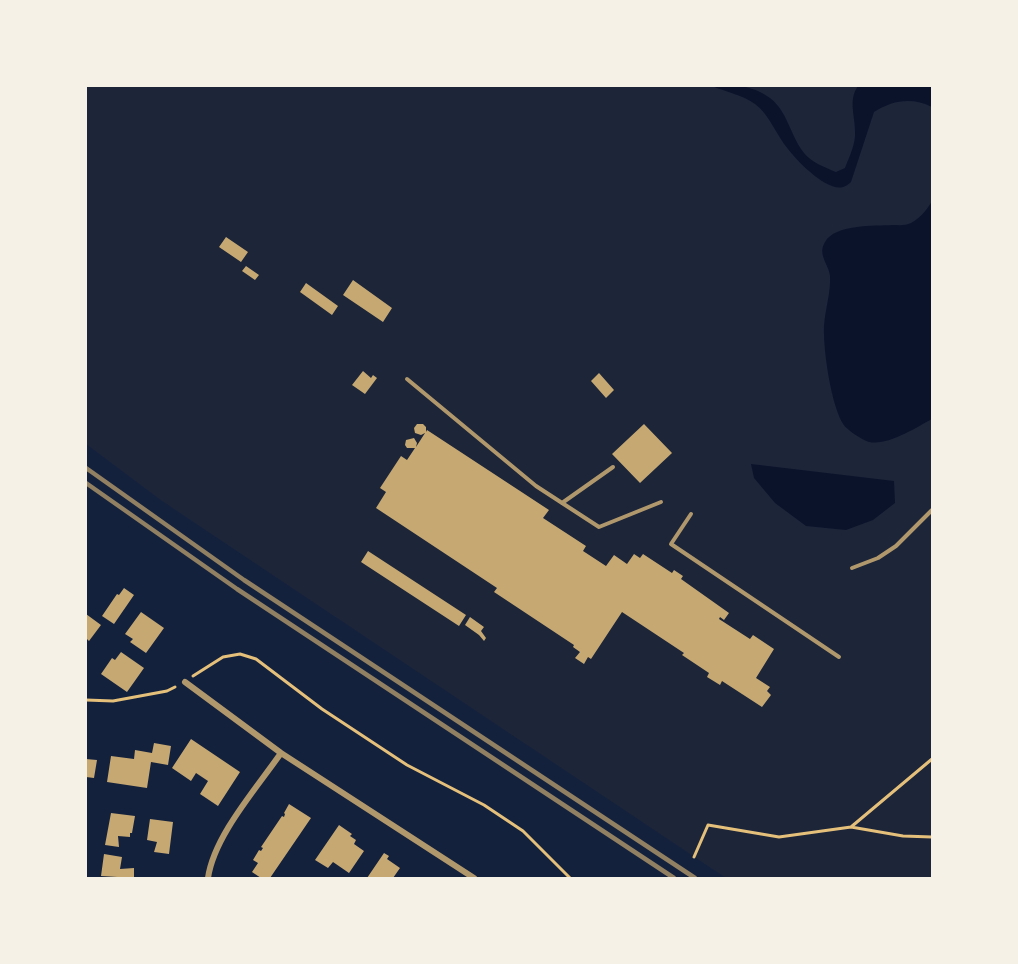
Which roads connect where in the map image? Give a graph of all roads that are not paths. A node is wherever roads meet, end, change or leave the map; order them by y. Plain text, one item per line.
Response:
1 (407, 379) dead end
2 (613, 467) dead end
3 (661, 502) dead end
4 (562, 503) junction
5 (933, 510) edge
6 (691, 514) dead end
7 (852, 568) dead end
8 (839, 657) dead end
9 (184, 682) road end
10 (280, 753) junction
11 (207, 879) edge
12 (474, 879) edge

1 - 4 lane
2 - 4 lane
3 - 4 lane
5 - 7 lane
6 - 8 lane
9 - 10 street
10 - 11 street
10 - 12 street

